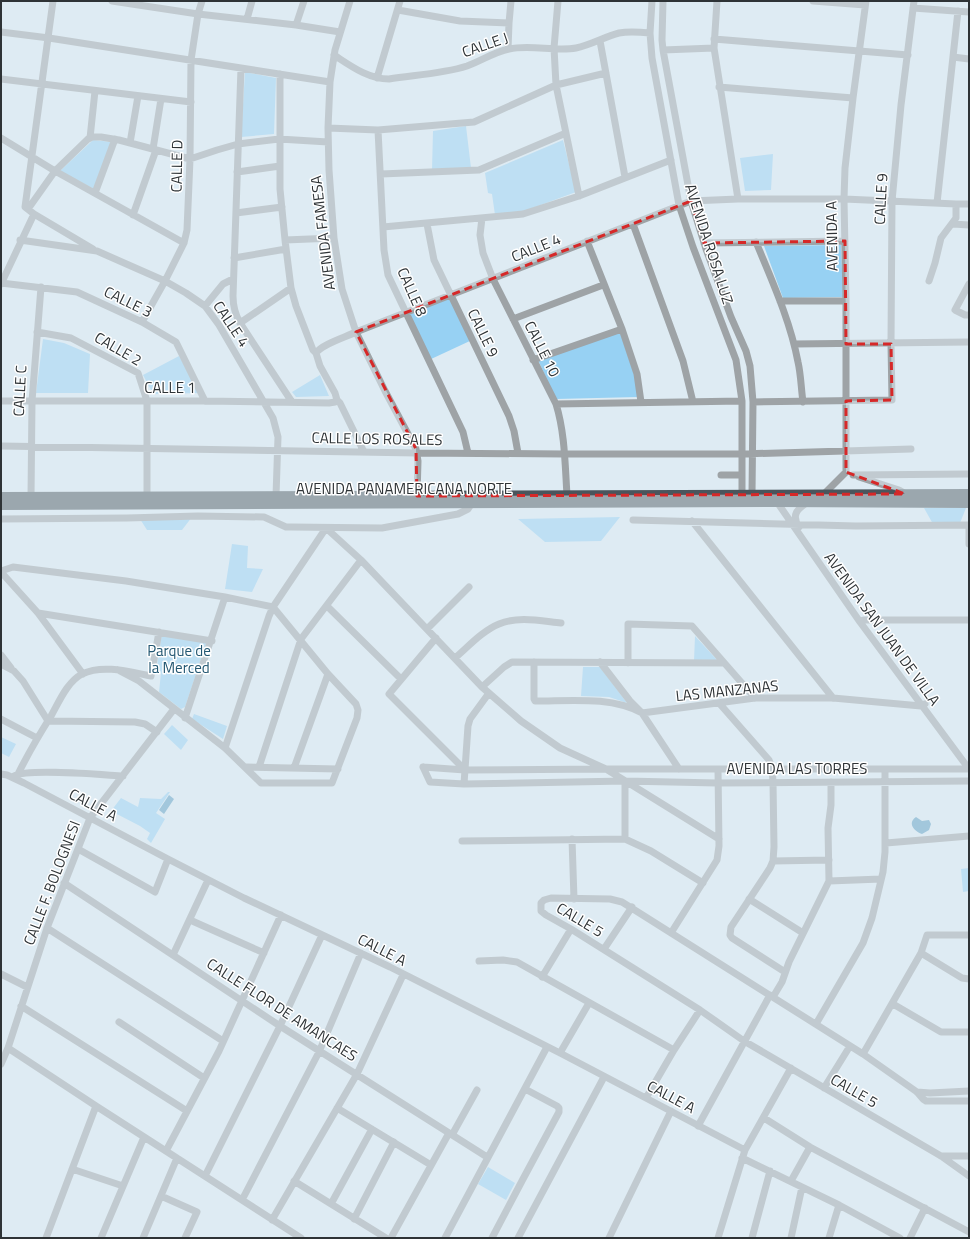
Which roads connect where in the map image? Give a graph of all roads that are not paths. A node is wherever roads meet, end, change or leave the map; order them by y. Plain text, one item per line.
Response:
1 (53, 1) edge
2 (112, 1) edge
3 (202, 1) edge
4 (252, 1) edge
5 (304, 1) edge
6 (350, 1) edge
7 (400, 1) edge
8 (511, 1) edge
9 (558, 1) edge
10 (652, 1) edge
11 (663, 1) edge
12 (717, 1) edge
13 (814, 1) edge
14 (865, 3) edge
15 (914, 4) edge
16 (398, 10) junction
17 (958, 11) junction
18 (969, 12) edge
19 (198, 14) junction
20 (247, 19) junction
21 (509, 23) junction
22 (296, 25) junction
23 (1, 32) edge
24 (340, 32) junction
25 (650, 33) junction
26 (49, 38) junction
27 (714, 39) junction
28 (600, 41) junction
29 (554, 48) junction
30 (714, 48) junction
31 (508, 49) junction
32 (663, 50) junction
33 (859, 51) junction
34 (334, 55) junction
35 (908, 55) junction
36 (952, 57) junction
37 (969, 59) edge
38 (191, 60) junction
39 (241, 68) junction
40 (606, 73) junction
41 (280, 74) junction
42 (377, 78) junction
43 (1, 80) edge
44 (330, 82) junction
45 (42, 84) junction
46 (556, 85) junction
47 (719, 87) junction
48 (95, 91) junction
49 (138, 96) junction
50 (853, 98) junction
51 (161, 99) junction
52 (190, 102) junction
53 (328, 128) junction
54 (378, 130) junction
55 (566, 133) junction
56 (1, 138) edge
57 (90, 138) junction
58 (115, 139) junction
59 (279, 139) junction
60 (328, 142) junction
61 (130, 143) junction
62 (238, 144) junction
63 (155, 150) junction
64 (32, 157) junction
65 (190, 159) junction
66 (671, 160) junction
67 (280, 166) junction
68 (55, 171) junction
69 (237, 172) junction
70 (381, 174) junction
71 (625, 177) junction
72 (95, 194) junction
73 (579, 196) junction
74 (738, 199) junction
75 (844, 199) junction
76 (892, 201) junction
77 (691, 202) junction
78 (937, 203) junction
79 (956, 204) junction
80 (969, 204) edge
81 (679, 205) junction
82 (282, 207) junction
83 (31, 211) junction
84 (236, 213) junction
85 (133, 215) junction
86 (482, 218) junction
87 (427, 224) junction
88 (633, 224) junction
89 (953, 224) junction
90 (969, 225) edge
91 (383, 227) junction
92 (334, 238) junction
93 (20, 240) junction
94 (285, 240) junction
95 (845, 241) junction
96 (587, 242) junction
97 (756, 242) junction
98 (704, 243) junction
99 (184, 244) junction
100 (286, 250) junction
101 (97, 251) junction
102 (234, 258) junction
103 (233, 279) junction
104 (493, 279) junction
105 (165, 281) junction
106 (929, 281) dead end
107 (1, 284) edge
108 (969, 284) edge
109 (603, 285) junction
110 (41, 288) junction
111 (291, 288) junction
112 (450, 295) junction
113 (846, 300) junction
114 (780, 302) junction
115 (205, 306) junction
116 (406, 313) junction
117 (969, 315) edge
118 (513, 319) junction
119 (142, 322) junction
120 (240, 323) junction
121 (622, 329) junction
122 (37, 332) junction
123 (356, 332) junction
124 (969, 342) edge
125 (794, 344) junction
126 (846, 344) junction
127 (891, 344) junction
128 (316, 353) junction
129 (533, 360) junction
130 (337, 400) junction
131 (1, 401) edge
132 (32, 401) junction
133 (147, 401) junction
134 (204, 401) junction
135 (742, 401) junction
136 (846, 401) junction
137 (263, 402) junction
138 (292, 402) junction
139 (641, 402) junction
140 (693, 402) junction
141 (753, 402) junction
142 (803, 402) junction
143 (556, 404) junction
144 (1, 446) edge
145 (31, 447) junction
146 (147, 448) junction
147 (278, 450) junction
148 (846, 450) junction
149 (911, 450) dead end
150 (364, 452) junction
151 (417, 453) junction
152 (468, 453) junction
153 (518, 453) junction
154 (753, 453) junction
155 (564, 454) junction
156 (742, 454) junction
157 (846, 472) junction
158 (969, 474) edge
159 (722, 475) dead end
160 (742, 475) junction
161 (853, 475) junction
162 (742, 494) junction
163 (752, 494) junction
164 (824, 494) junction
165 (905, 494) junction
166 (969, 494) edge
167 (567, 495) junction
168 (276, 496) junction
169 (417, 496) junction
170 (1, 497) edge
171 (31, 497) junction
172 (147, 497) junction
173 (777, 502) junction
174 (808, 502) junction
175 (969, 502) edge
176 (472, 504) junction
177 (1, 505) edge
178 (1, 519) edge
179 (633, 520) dead end
180 (692, 521) junction
181 (795, 525) junction
182 (969, 525) edge
183 (326, 528) junction
184 (969, 544) edge
185 (361, 560) junction
186 (1, 571) edge
187 (469, 587) dead end
188 (225, 597) junction
189 (327, 606) junction
190 (273, 607) junction
191 (38, 613) junction
192 (969, 620) edge
193 (862, 621) junction
194 (561, 623) dead end
195 (427, 629) junction
196 (159, 632) junction
197 (436, 638) junction
198 (301, 639) junction
199 (212, 641) junction
200 (1, 655) edge
201 (455, 658) junction
202 (534, 662) junction
203 (600, 662) junction
204 (628, 662) junction
205 (724, 663) junction
206 (1, 664) edge
207 (118, 670) junction
208 (14, 671) junction
209 (82, 674) junction
210 (328, 674) junction
211 (401, 679) junction
212 (482, 687) junction
213 (489, 693) junction
214 (755, 698) junction
215 (833, 698) junction
216 (719, 703) junction
217 (923, 705) junction
218 (174, 710) junction
219 (642, 713) junction
220 (185, 718) junction
221 (1, 719) edge
222 (48, 721) junction
223 (157, 732) junction
224 (36, 738) junction
225 (225, 748) junction
226 (969, 762) edge
227 (246, 767) junction
228 (259, 767) junction
229 (1, 768) edge
230 (294, 768) junction
231 (772, 768) junction
232 (338, 769) junction
233 (606, 769) junction
234 (679, 769) junction
235 (718, 769) junction
236 (885, 769) junction
237 (969, 769) edge
238 (465, 770) junction
239 (8, 776) edge
240 (123, 776) junction
241 (969, 781) edge
242 (625, 782) junction
243 (773, 782) junction
244 (831, 782) junction
245 (885, 782) junction
246 (717, 783) junction
247 (464, 784) junction
248 (90, 818) junction
249 (969, 836) edge
250 (572, 839) junction
251 (625, 839) junction
252 (719, 839) junction
253 (462, 841) dead end
254 (886, 843) junction
255 (78, 848) junction
256 (168, 859) junction
257 (829, 860) junction
258 (772, 861) junction
259 (881, 879) junction
260 (208, 880) junction
261 (829, 881) junction
262 (64, 883) junction
263 (702, 883) junction
264 (574, 899) junction
265 (749, 899) junction
266 (632, 908) junction
267 (281, 916) junction
268 (190, 920) junction
269 (47, 928) junction
270 (571, 928) junction
271 (671, 933) junction
272 (803, 933) junction
273 (322, 935) junction
274 (969, 935) edge
275 (604, 949) junction
276 (264, 953) junction
277 (361, 953) junction
278 (921, 953) junction
279 (173, 955) junction
280 (479, 960) dead end
281 (785, 972) junction
282 (1, 974) edge
283 (403, 975) junction
284 (542, 977) junction
285 (969, 979) edge
286 (27, 987) junction
287 (772, 996) junction
288 (241, 1000) junction
289 (589, 1003) junction
290 (893, 1004) junction
291 (21, 1006) junction
292 (700, 1010) junction
293 (119, 1022) dead end
294 (816, 1024) junction
295 (280, 1026) junction
296 (969, 1032) edge
297 (223, 1041) junction
298 (744, 1041) junction
299 (850, 1046) junction
300 (547, 1047) junction
301 (8, 1048) junction
302 (674, 1050) junction
303 (319, 1052) junction
304 (560, 1053) junction
305 (863, 1054) junction
306 (1, 1064) edge
307 (791, 1068) junction
308 (357, 1074) junction
309 (604, 1077) junction
310 (204, 1078) junction
311 (824, 1088) junction
312 (525, 1089) junction
313 (477, 1090) dead end
314 (969, 1091) edge
315 (917, 1092) junction
316 (646, 1098) junction
317 (969, 1101) edge
318 (96, 1106) junction
319 (337, 1108) junction
320 (187, 1111) junction
321 (671, 1111) junction
322 (764, 1118) junction
323 (698, 1126) junction
324 (372, 1129) junction
325 (451, 1134) junction
326 (144, 1137) junction
327 (394, 1142) junction
328 (810, 1147) junction
329 (745, 1150) junction
330 (166, 1151) junction
331 (940, 1156) junction
332 (969, 1156) edge
333 (487, 1157) junction
334 (177, 1158) junction
335 (742, 1158) junction
336 (431, 1165) junction
337 (72, 1169) junction
338 (770, 1171) junction
339 (205, 1176) junction
340 (969, 1176) edge
341 (294, 1181) junction
342 (791, 1181) junction
343 (123, 1186) junction
344 (802, 1187) junction
345 (161, 1196) junction
346 (242, 1200) junction
347 (331, 1204) junction
348 (839, 1205) junction
349 (925, 1208) junction
350 (354, 1218) junction
351 (272, 1220) junction
352 (969, 1232) edge
353 (887, 1235) edge
354 (720, 1237) edge
355 (46, 1238) edge
356 (101, 1238) edge
357 (143, 1238) edge
358 (186, 1238) edge
359 (301, 1238) edge
360 (386, 1238) edge
361 (391, 1238) edge
362 (445, 1238) edge
363 (492, 1238) edge
364 (518, 1238) edge
365 (609, 1238) edge
366 (752, 1238) edge
367 (791, 1238) edge
368 (829, 1238) edge
369 (900, 1238) edge
370 (910, 1238) edge

1 - 26 street
2 - 19 street
3 - 19 street, CALLE D
4 - 20 street
5 - 22 street
6 - 24 street, AVENIDA FAMESA
7 - 16 street
8 - 21 street
9 - 29 street
10 - 25 street, AVENIDA ROSA LUZ
11 - 32 street, AVENIDA ROSA LUZ
12 - 27 street
13 - 14 street
14 - 33 street, AVENIDA A
15 - 17 street
15 - 35 street, CALLE 9
16 - 21 street
16 - 42 street
17 - 18 street
17 - 36 street
19 - 20 street
19 - 38 street, CALLE D
20 - 22 street
21 - 31 street
22 - 24 street
23 - 26 street
24 - 34 street, AVENIDA FAMESA
25 - 28 street, CALLE J
25 - 66 street, AVENIDA ROSA LUZ
26 - 38 street
26 - 45 street
27 - 30 street
27 - 33 street
28 - 29 street, CALLE J
28 - 40 street
29 - 31 street, CALLE J
29 - 46 street
30 - 32 street
30 - 47 street
31 - 42 street, CALLE J
32 - 77 street, AVENIDA ROSA LUZ
33 - 35 street
33 - 50 street, AVENIDA A
34 - 42 street, CALLE J
34 - 44 street, AVENIDA FAMESA
35 - 76 street, CALLE 9
36 - 37 street
36 - 78 street
38 - 39 street
38 - 52 street, CALLE D
39 - 41 street
39 - 62 street
40 - 46 street
40 - 71 street
41 - 44 street
41 - 59 street
43 - 45 street
44 - 53 street, AVENIDA FAMESA
45 - 48 street
45 - 64 street
46 - 54 street
46 - 55 street
47 - 50 street
47 - 74 street
48 - 49 street
48 - 57 street
49 - 51 street
49 - 61 street
50 - 75 street, AVENIDA A
51 - 52 street
51 - 63 street
52 - 65 street, CALLE D
53 - 54 street
53 - 60 street, AVENIDA FAMESA
54 - 70 street, CALLE 8
55 - 70 street
55 - 73 street
56 - 64 street
57 - 58 street
57 - 68 street
58 - 61 street
58 - 72 street
59 - 60 street
59 - 62 street
59 - 67 street
60 - 92 street, AVENIDA FAMESA
61 - 63 street
62 - 65 street
62 - 69 street
63 - 65 street
63 - 85 street
64 - 68 street
64 - 83 street
65 - 99 street, CALLE D
66 - 71 street
66 - 81 street, AVENIDA ROSA LUZ
67 - 69 street
67 - 82 street
68 - 72 street
68 - 83 street
69 - 84 street
70 - 91 street, CALLE 8
71 - 73 street
72 - 85 street
73 - 86 street
74 - 75 street, CALLE 4
74 - 77 street, CALLE 4
75 - 76 street, CALLE 4
75 - 95 street, AVENIDA A
76 - 78 street, CALLE 4
76 - 127 street, CALLE 9
77 - 81 street, CALLE 4
77 - 98 street, AVENIDA ROSA LUZ
78 - 79 street, CALLE 4
79 - 80 street, CALLE 4
79 - 89 street
81 - 88 street, CALLE 4
81 - 135 street, AVENIDA ROSA LUZ
82 - 84 street
82 - 94 street
83 - 93 street
83 - 101 street
84 - 102 street
85 - 99 street
86 - 87 street
86 - 104 street, CALLE 10
87 - 91 street
87 - 112 street, CALLE 9
88 - 96 street, CALLE 4
88 - 140 street
89 - 90 street
89 - 106 street
91 - 116 street, CALLE 8
92 - 94 street
92 - 123 street, AVENIDA FAMESA
93 - 101 street, CALLE 4
93 - 107 street
94 - 100 street
95 - 97 street
95 - 113 street, AVENIDA A
96 - 104 street, CALLE 4
96 - 109 street
97 - 98 street
97 - 114 street
98 - 141 street, AVENIDA ROSA LUZ
99 - 105 street, CALLE D
100 - 102 street
100 - 111 street
101 - 105 street, CALLE 4
102 - 103 street
103 - 115 street
103 - 120 street
104 - 112 street, CALLE 4
104 - 118 street, CALLE 10
105 - 115 street, CALLE 4
105 - 119 street, CALLE D
107 - 110 street, CALLE 3
108 - 117 street
109 - 118 street
109 - 121 street
110 - 119 street, CALLE 3
110 - 122 street, CALLE C
111 - 120 street
111 - 128 street
112 - 116 street, CALLE 4
112 - 153 street, CALLE 9
113 - 114 street
113 - 126 street, AVENIDA A
114 - 125 street
115 - 137 street, CALLE 4
116 - 123 street, CALLE 4
116 - 152 street, CALLE 8
118 - 129 street, CALLE 10
119 - 134 street, CALLE 3
120 - 138 street
121 - 129 street
121 - 139 street
122 - 132 street, CALLE C
122 - 133 street, CALLE 2
123 - 128 street, CALLE 4
123 - 151 street, AVENIDA FAMESA
124 - 127 street
125 - 126 street
125 - 142 street
126 - 127 street
126 - 136 street, AVENIDA A
127 - 136 street, CALLE 9
128 - 130 street
129 - 143 street, CALLE 10
130 - 138 street, CALLE 1
130 - 150 street
131 - 132 street, CALLE 1
132 - 133 street, CALLE 1
132 - 145 street, CALLE C
133 - 134 street, CALLE 1
133 - 146 street, CALLE 2
134 - 137 street, CALLE 1
135 - 140 street
135 - 156 street, AVENIDA ROSA LUZ
136 - 142 street
136 - 148 street, AVENIDA A
137 - 138 street, CALLE 1
137 - 147 street, CALLE 4
139 - 140 street
139 - 143 street
141 - 142 street
141 - 154 street, AVENIDA ROSA LUZ
143 - 155 street, CALLE 10
144 - 145 street, CALLE LOS ROSALES
145 - 146 street, CALLE LOS ROSALES
145 - 171 street, CALLE C
146 - 147 street, CALLE LOS ROSALES
146 - 172 street, CALLE 2
147 - 150 street, CALLE LOS ROSALES
147 - 168 street, CALLE 4
148 - 149 street, CALLE LOS ROSALES
148 - 154 street, CALLE LOS ROSALES
148 - 157 street, AVENIDA A
150 - 151 street, CALLE LOS ROSALES
151 - 152 street, CALLE LOS ROSALES
151 - 169 street, AVENIDA FAMESA
152 - 153 street, CALLE LOS ROSALES
153 - 155 street, CALLE LOS ROSALES
154 - 156 street, CALLE LOS ROSALES
154 - 163 street, AVENIDA ROSA LUZ
155 - 156 street, CALLE LOS ROSALES
155 - 167 street, CALLE 10
156 - 160 street, AVENIDA ROSA LUZ
157 - 161 street
157 - 164 street
158 - 161 street
159 - 160 street
160 - 162 street, AVENIDA ROSA LUZ
161 - 165 street
162 - 163 highway, AVENIDA PANAMERICANA NORTE
162 - 167 highway, AVENIDA PANAMERICANA NORTE
163 - 164 highway, AVENIDA PANAMERICANA NORTE
164 - 165 highway, AVENIDA PANAMERICANA NORTE
165 - 166 highway, AVENIDA PANAMERICANA NORTE
167 - 169 highway, AVENIDA PANAMERICANA NORTE
168 - 169 highway, AVENIDA PANAMERICANA NORTE
168 - 172 highway, AVENIDA PANAMERICANA NORTE
170 - 171 highway, AVENIDA PANAMERICANA NORTE
171 - 172 highway, AVENIDA PANAMERICANA NORTE
173 - 174 highway, AVENIDA PANAMERICANA NORTE
173 - 176 highway, AVENIDA PANAMERICANA NORTE
173 - 181 street, AVENIDA SAN JUAN DE VILLA
174 - 175 highway, AVENIDA PANAMERICANA NORTE
174 - 181 street
176 - 177 highway, AVENIDA PANAMERICANA NORTE
176 - 183 street
178 - 183 street
179 - 180 street
180 - 181 street
180 - 215 street
181 - 182 street
181 - 193 street, AVENIDA SAN JUAN DE VILLA
182 - 184 street
183 - 185 street
183 - 190 street
185 - 189 street
185 - 195 street
186 - 188 street
186 - 191 street
187 - 195 street
188 - 190 street
188 - 199 street
189 - 198 street
189 - 211 street
190 - 198 street
190 - 225 street
191 - 196 street
191 - 209 street
192 - 193 street
193 - 217 street, AVENIDA SAN JUAN DE VILLA
194 - 201 street
195 - 197 street
196 - 199 street
196 - 207 street
197 - 201 street
197 - 211 street
198 - 210 street
198 - 228 street
199 - 220 street
200 - 208 street
201 - 212 street
202 - 203 street
202 - 212 street
202 - 219 street, LAS MANZANAS
203 - 204 street
203 - 219 street
204 - 205 street
204 - 205 street
205 - 214 street
206 - 208 street
207 - 209 street
207 - 218 street
208 - 222 street
209 - 222 street
210 - 230 street
210 - 232 street
211 - 238 street
212 - 213 street
213 - 233 street
213 - 238 street
214 - 215 street, LAS MANZANAS
214 - 216 street, LAS MANZANAS
215 - 217 street, LAS MANZANAS
216 - 219 street, LAS MANZANAS
216 - 231 street
217 - 226 street, AVENIDA SAN JUAN DE VILLA
217 - 237 street, AVENIDA SAN JUAN DE VILLA
218 - 220 street
218 - 223 street, CALLE F. BOLOGNESI
219 - 234 street
220 - 225 street
221 - 224 street
222 - 223 street
222 - 224 street
223 - 240 street, CALLE F. BOLOGNESI
224 - 239 street
225 - 227 street
227 - 228 street
227 - 232 street
228 - 230 street
229 - 239 street, CALLE A
230 - 232 street
231 - 235 street, AVENIDA LAS TORRES
231 - 236 street, AVENIDA LAS TORRES
231 - 243 street
233 - 234 street, AVENIDA LAS TORRES
233 - 238 street, AVENIDA LAS TORRES
233 - 242 street
234 - 235 street, AVENIDA LAS TORRES
235 - 246 street
236 - 237 street, AVENIDA LAS TORRES
236 - 245 street
238 - 247 street
238 - 247 street, AVENIDA LAS TORRES
239 - 240 street
239 - 248 street, CALLE A
240 - 248 street, CALLE F. BOLOGNESI
241 - 245 street, AVENIDA LAS TORRES
242 - 246 street, AVENIDA LAS TORRES
242 - 247 street, AVENIDA LAS TORRES
242 - 251 street
242 - 252 street
243 - 244 street, AVENIDA LAS TORRES
243 - 246 street, AVENIDA LAS TORRES
243 - 258 street
244 - 245 street, AVENIDA LAS TORRES
244 - 257 street
245 - 254 street
246 - 252 street
248 - 255 street, CALLE F. BOLOGNESI
248 - 256 street, CALLE A
249 - 254 street
250 - 251 street
250 - 253 street
250 - 264 street
251 - 263 street
252 - 263 street
254 - 259 street
255 - 256 street
255 - 262 street, CALLE F. BOLOGNESI
256 - 260 street, CALLE A
257 - 258 street
257 - 261 street
258 - 265 street
259 - 261 street
259 - 294 street
260 - 267 street, CALLE A
260 - 268 street
261 - 272 street
262 - 269 street, CALLE F. BOLOGNESI
262 - 279 street, CALLE FLOR DE AMANCAES
263 - 271 street
264 - 266 street, CALLE 5
264 - 270 street, CALLE 5
265 - 272 street
265 - 281 street
266 - 271 street, CALLE 5
266 - 275 street
267 - 273 street, CALLE A
267 - 276 street
268 - 276 street
268 - 279 street
269 - 286 street, CALLE F. BOLOGNESI
269 - 297 street
270 - 275 street, CALLE 5
270 - 284 street
271 - 287 street, CALLE 5
272 - 281 street
273 - 277 street, CALLE A
273 - 295 street
274 - 278 street
275 - 292 street, CALLE 5
276 - 288 street
277 - 283 street, CALLE A
277 - 303 street
278 - 285 street
278 - 290 street
279 - 288 street, CALLE FLOR DE AMANCAES
280 - 284 street
281 - 287 street
282 - 286 street
283 - 300 street, CALLE A
283 - 308 street
284 - 289 street
286 - 291 street, CALLE F. BOLOGNESI
287 - 294 street, CALLE 5
287 - 298 street
288 - 295 street, CALLE FLOR DE AMANCAES
288 - 297 street
289 - 302 street
289 - 304 street
290 - 296 street
290 - 305 street
291 - 301 street, CALLE F. BOLOGNESI
291 - 320 street
292 - 298 street, CALLE 5
292 - 302 street
293 - 310 street
294 - 299 street, CALLE 5
295 - 303 street, CALLE FLOR DE AMANCAES
295 - 339 street
297 - 310 street
298 - 307 street, CALLE 5
298 - 323 street
299 - 305 street, CALLE 5
299 - 311 street
300 - 304 street, CALLE A
300 - 312 street
301 - 306 street, CALLE F. BOLOGNESI
301 - 318 street
302 - 316 street
303 - 308 street, CALLE FLOR DE AMANCAES
303 - 346 street
304 - 309 street, CALLE A
305 - 315 street, CALLE 5
307 - 311 street, CALLE 5
307 - 322 street
308 - 319 street
308 - 325 street, CALLE FLOR DE AMANCAES
309 - 316 street, CALLE A
309 - 364 street
310 - 320 street
311 - 331 street, CALLE 5
312 - 333 street
312 - 363 street
313 - 325 street
314 - 315 street
315 - 317 street, CALLE 5
316 - 321 street, CALLE A
318 - 326 street
318 - 337 street
319 - 324 street
319 - 341 street
320 - 330 street
321 - 323 street, CALLE A
321 - 365 street
322 - 328 street
322 - 329 street
323 - 329 street, CALLE A
324 - 327 street
324 - 347 street
325 - 333 street, CALLE FLOR DE AMANCAES
325 - 336 street
326 - 330 street
326 - 343 street
327 - 336 street
327 - 350 street
328 - 342 street
328 - 349 street
329 - 335 street
330 - 334 street
331 - 332 street
331 - 340 street, CALLE 5
333 - 362 street
334 - 339 street
334 - 345 street
335 - 338 street
335 - 354 street
336 - 361 street
337 - 343 street
337 - 355 street
338 - 342 street
338 - 366 street
339 - 346 street
341 - 347 street
341 - 351 street
342 - 344 street
343 - 356 street
344 - 348 street
344 - 367 street
345 - 357 street
345 - 358 street
346 - 351 street
347 - 350 street
348 - 353 street
348 - 368 street
349 - 352 street
349 - 370 street
350 - 360 street
351 - 359 street
353 - 369 street

